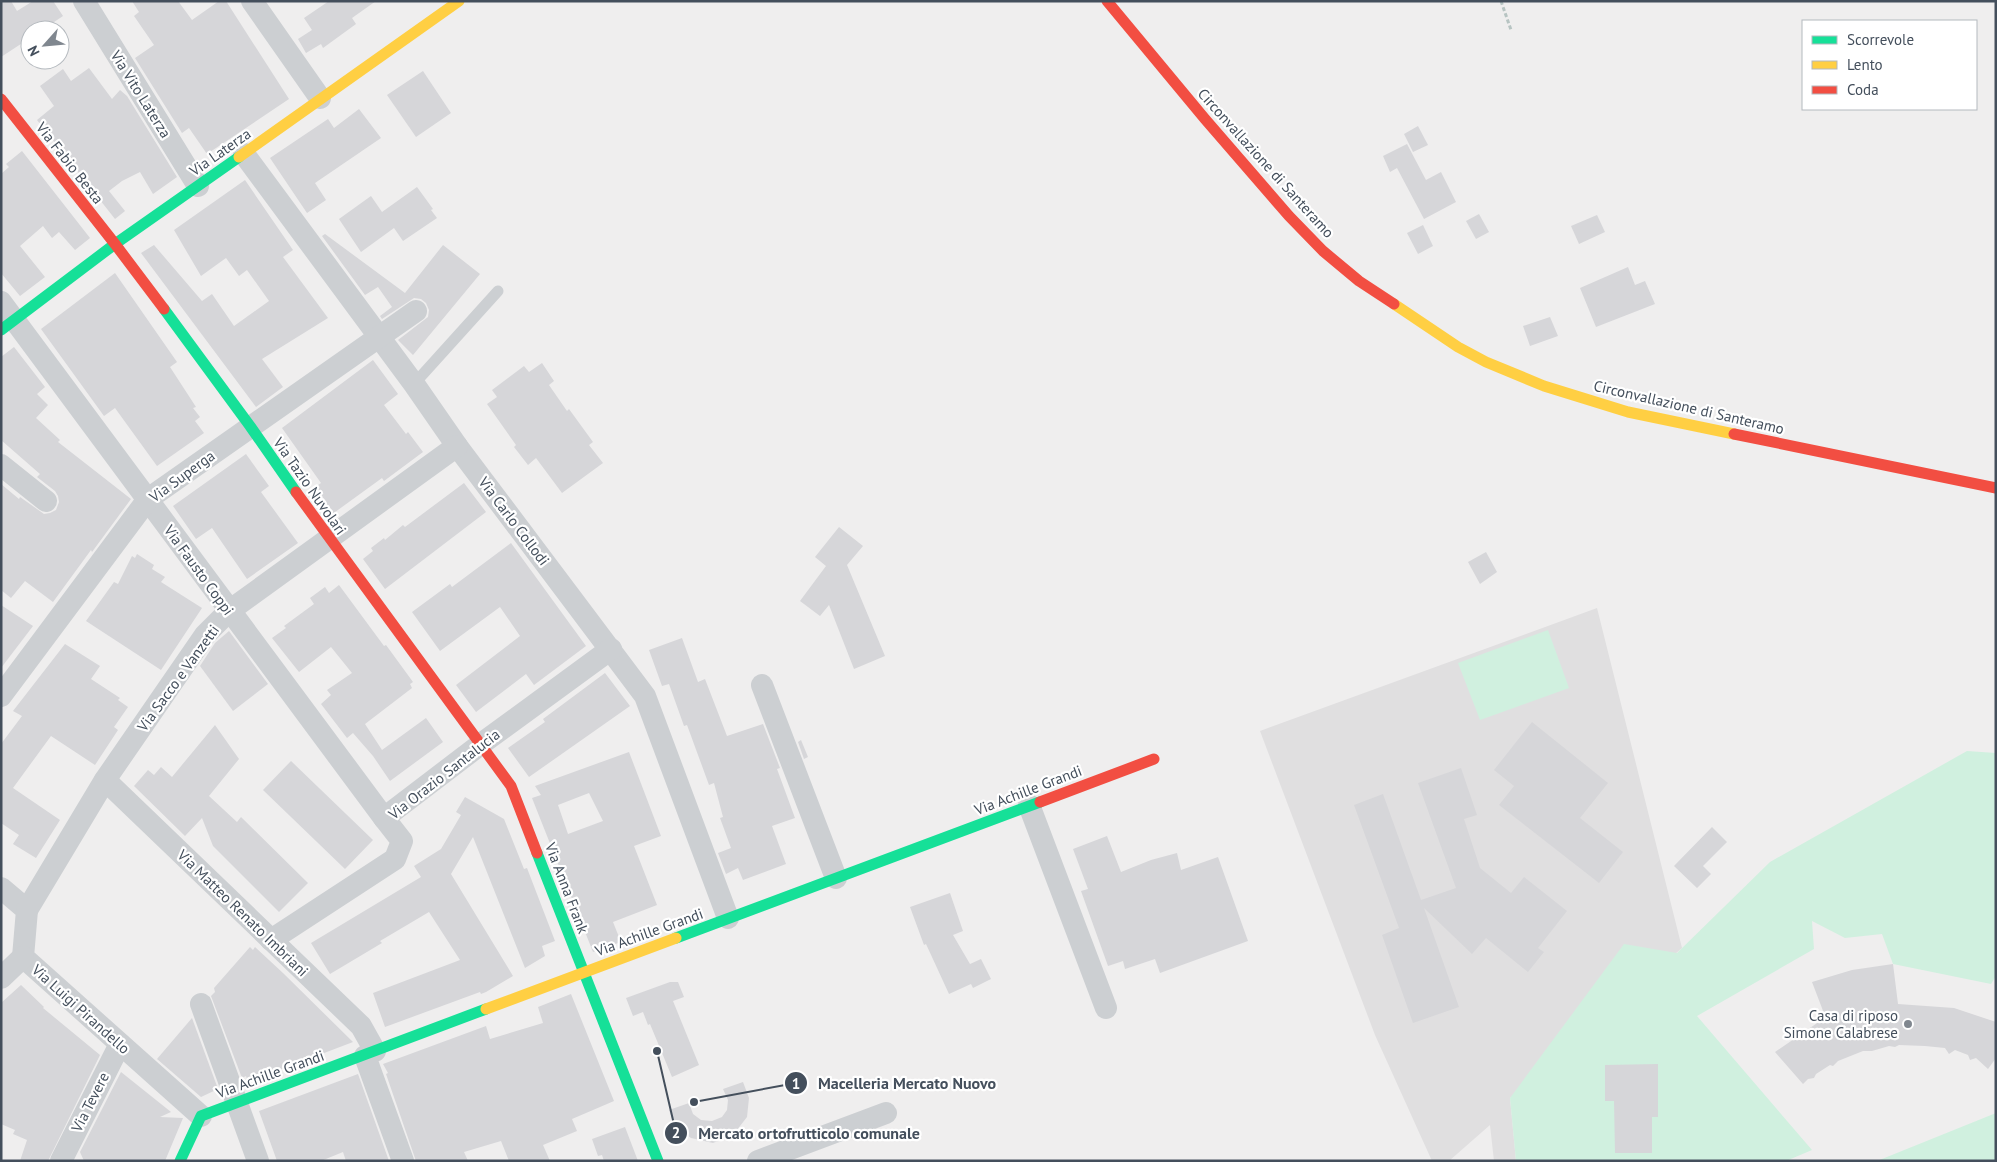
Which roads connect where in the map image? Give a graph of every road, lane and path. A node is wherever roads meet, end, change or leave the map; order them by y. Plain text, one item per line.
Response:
1 (84, 1) edge
2 (252, 1) edge
3 (459, 1) edge
4 (1107, 1) edge
5 (1501, 1) edge
6 (1511, 30) dead end
7 (320, 98) junction
8 (1, 99) edge
9 (244, 154) junction
10 (198, 186) junction
11 (115, 244) junction
12 (498, 291) dead end
13 (1, 302) edge
14 (416, 311) dead end
15 (8, 325) edge
16 (379, 338) junction
17 (414, 384) junction
18 (250, 426) junction
19 (457, 446) junction
20 (1, 465) edge
21 (1996, 488) edge
22 (148, 499) junction
23 (46, 501) dead end
24 (328, 538) junction
25 (230, 611) junction
26 (611, 649) junction
27 (762, 686) dead end
28 (1, 696) edge
29 (481, 744) junction
30 (1154, 759) dead end
31 (105, 780) junction
32 (1029, 805) junction
33 (384, 818) junction
34 (836, 878) junction
35 (1, 888) edge
36 (27, 910) junction
37 (728, 918) junction
38 (272, 940) junction
39 (22, 957) junction
40 (584, 972) junction
41 (1, 978) edge
42 (201, 1004) dead end
43 (1106, 1008) dead end
44 (120, 1044) junction
45 (370, 1054) junction
46 (237, 1103) junction
47 (886, 1113) dead end
48 (201, 1116) junction
49 (806, 1152) edge
50 (61, 1161) edge
51 (180, 1161) edge
52 (258, 1161) edge
53 (404, 1161) edge
54 (658, 1161) edge
55 (758, 1161) edge

1 - 10 street, Via Vito Laterza
2 - 7 street
3 - 7 street, Via Laterza
4 - 21 street, Circonvallazione di Santeramo
5 - 6 path
7 - 9 street, Via Laterza
8 - 11 street, Via Fabio Besta
9 - 10 street, Via Laterza
9 - 16 street, Via Carlo Collodi
10 - 11 street, Via Laterza
11 - 15 street, Via Laterza
11 - 18 street, Via Tazio Nuvolari
12 - 17 lane
13 - 15 street, Via Fausto Coppi
14 - 16 street, Via Superga
15 - 22 street, Via Fausto Coppi
16 - 17 street, Via Carlo Collodi
16 - 18 street, Via Superga
17 - 19 street, Via Carlo Collodi
18 - 22 street, Via Superga
18 - 24 street, Via Tazio Nuvolari
19 - 24 street, Via Sacco e Vanzetti
19 - 26 street, Via Carlo Collodi
20 - 23 street
22 - 25 street, Via Fausto Coppi
22 - 28 street, Via Superga
24 - 25 street, Via Sacco e Vanzetti
24 - 29 street, Via Tazio Nuvolari
25 - 31 street, Via Sacco e Vanzetti
25 - 33 street, Via Fausto Coppi
26 - 29 street, Via Orazio Santalucia
26 - 37 street, Via Carlo Collodi
27 - 34 street
29 - 33 street, Via Orazio Santalucia
29 - 40 street, Via Anna Frank
30 - 32 street, Via Achille Grandi
31 - 36 street, Via Sacco e Vanzetti
31 - 38 street, Via Matteo Renato Imbriani
32 - 34 street, Via Achille Grandi
32 - 43 street
33 - 38 street, Via Orazio Santalucia
34 - 37 street, Via Achille Grandi
35 - 36 street
36 - 39 street, Via Luigi Pirandello
37 - 40 street, Via Achille Grandi
38 - 45 street, Via Matteo Renato Imbriani
39 - 41 street
39 - 44 street, Via Luigi Pirandello
40 - 45 street, Via Achille Grandi
40 - 54 street, Via Anna Frank
42 - 46 street
44 - 48 street, Via Luigi Pirandello
44 - 50 street, Via Tevere
45 - 46 street, Via Achille Grandi
45 - 53 street, Via Matteo Renato Imbriani
46 - 48 street, Via Achille Grandi
46 - 52 street
47 - 49 street
48 - 51 street
49 - 55 street

